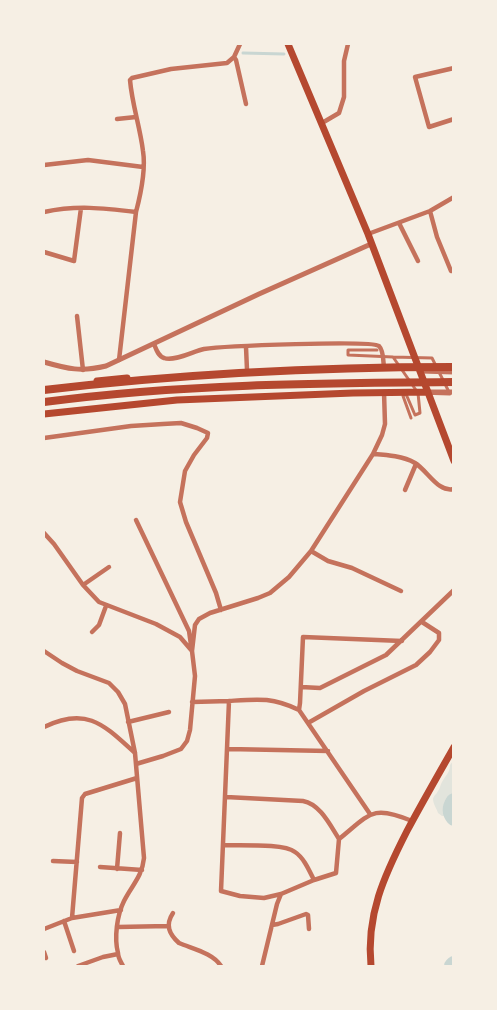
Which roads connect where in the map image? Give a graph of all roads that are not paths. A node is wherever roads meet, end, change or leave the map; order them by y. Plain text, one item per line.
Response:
1 (240, 44) edge
2 (288, 44) edge
3 (348, 44) edge
4 (234, 57) junction
5 (453, 68) edge
6 (246, 104) dead end
7 (136, 117) junction
8 (117, 119) dead end
9 (453, 119) edge
10 (322, 123) junction
11 (44, 165) edge
12 (143, 167) junction
13 (453, 197) edge
14 (81, 208) junction
15 (429, 211) junction
16 (44, 212) edge
17 (136, 212) junction
18 (399, 223) junction
19 (368, 234) junction
20 (371, 244) junction
21 (44, 252) edge
22 (418, 261) dead end
23 (453, 270) edge
24 (77, 316) dead end
25 (154, 344) junction
26 (246, 347) junction
27 (377, 350) dead end
28 (393, 357) junction
29 (119, 360) junction
30 (44, 362) edge
31 (453, 367) edge
32 (83, 370) junction
33 (247, 370) junction
34 (384, 371) junction
35 (420, 371) junction
36 (453, 372) edge
37 (453, 382) edge
38 (44, 388) edge
39 (384, 392) junction
40 (428, 392) junction
41 (418, 393) junction
42 (452, 394) edge
43 (44, 402) edge
44 (44, 414) edge
45 (411, 418) dead end
46 (44, 438) edge
47 (373, 454) junction
48 (453, 461) edge
49 (416, 464) junction
50 (453, 489) edge
51 (405, 490) dead end
52 (136, 520) dead end
53 (44, 533) edge
54 (310, 551) junction
55 (109, 567) dead end
56 (83, 585) junction
57 (453, 590) edge
58 (401, 591) dead end
59 (106, 606) junction
60 (221, 610) junction
61 (422, 622) junction
62 (92, 632) dead end
63 (402, 641) junction
64 (44, 651) edge
65 (192, 651) junction
66 (301, 687) junction
67 (230, 701) junction
68 (192, 702) junction
69 (298, 710) junction
70 (169, 712) dead end
71 (128, 722) junction
72 (308, 723) junction
73 (44, 727) edge
74 (453, 747) edge
75 (228, 748) junction
76 (328, 751) junction
77 (135, 753) junction
78 (451, 756) edge
79 (136, 764) junction
80 (137, 778) junction
81 (226, 797) junction
82 (370, 814) junction
83 (412, 821) junction
84 (120, 833) dead end
85 (339, 839) junction
86 (223, 845) junction
87 (53, 861) dead end
88 (77, 862) junction
89 (100, 867) dead end
90 (117, 868) junction
91 (142, 870) junction
92 (314, 880) junction
93 (281, 894) junction
94 (121, 910) junction
95 (173, 913) dead end
96 (72, 918) junction
97 (64, 921) junction
98 (272, 925) junction
99 (168, 926) junction
100 (118, 927) junction
101 (44, 929) edge
102 (309, 929) dead end
103 (74, 951) dead end
104 (118, 954) junction
105 (78, 966) edge
106 (123, 966) edge
107 (221, 966) edge
108 (262, 966) edge
109 (371, 966) edge

1 - 4 street
2 - 10 main road
3 - 10 street
4 - 6 street
4 - 7 street
5 - 9 street
7 - 8 street
7 - 12 street
10 - 19 main road
11 - 12 street
12 - 17 street
13 - 15 street
14 - 16 street
14 - 17 street
14 - 21 street
15 - 18 street
15 - 23 street
17 - 29 street
18 - 19 street
18 - 22 street
19 - 20 main road
20 - 25 street
20 - 35 main road
24 - 32 street
25 - 26 street
25 - 29 street
26 - 33 street
26 - 34 street
27 - 28 street
28 - 41 street
28 - 42 street
29 - 32 street
30 - 32 street
31 - 38 highway
33 - 34 main road
33 - 38 main road
34 - 35 main road
35 - 36 street
35 - 40 main road
37 - 43 highway
39 - 40 main road
39 - 44 main road
39 - 47 street
40 - 42 street
40 - 48 main road
41 - 42 street
41 - 45 street
46 - 60 street
47 - 49 street
47 - 54 street
49 - 50 street
49 - 51 street
52 - 65 street
53 - 56 street
54 - 58 street
54 - 60 street
55 - 56 street
56 - 59 street
57 - 61 street
59 - 62 street
59 - 65 street
60 - 65 street
61 - 63 street
61 - 72 street
63 - 66 street
63 - 66 street
64 - 71 street
65 - 68 street
66 - 69 street
67 - 68 street
67 - 69 street
67 - 75 street
68 - 79 street
69 - 72 street
70 - 71 street
71 - 77 street
72 - 76 street
73 - 77 street
74 - 78 main road
75 - 76 street
75 - 81 street
76 - 82 street
77 - 79 street
78 - 83 main road
79 - 80 street
80 - 88 street
80 - 91 street
81 - 85 street
81 - 86 street
82 - 83 street
82 - 85 street
83 - 109 main road
84 - 90 street
85 - 92 street
86 - 92 street
86 - 93 street
87 - 88 street
88 - 96 street
89 - 90 street
90 - 91 street
91 - 94 street
92 - 93 street
93 - 98 street
94 - 96 street
94 - 100 street
95 - 99 street
96 - 97 street
97 - 101 street
97 - 103 street
98 - 102 street
98 - 108 street
99 - 100 street
99 - 107 street
100 - 104 street
104 - 105 street
104 - 106 street

